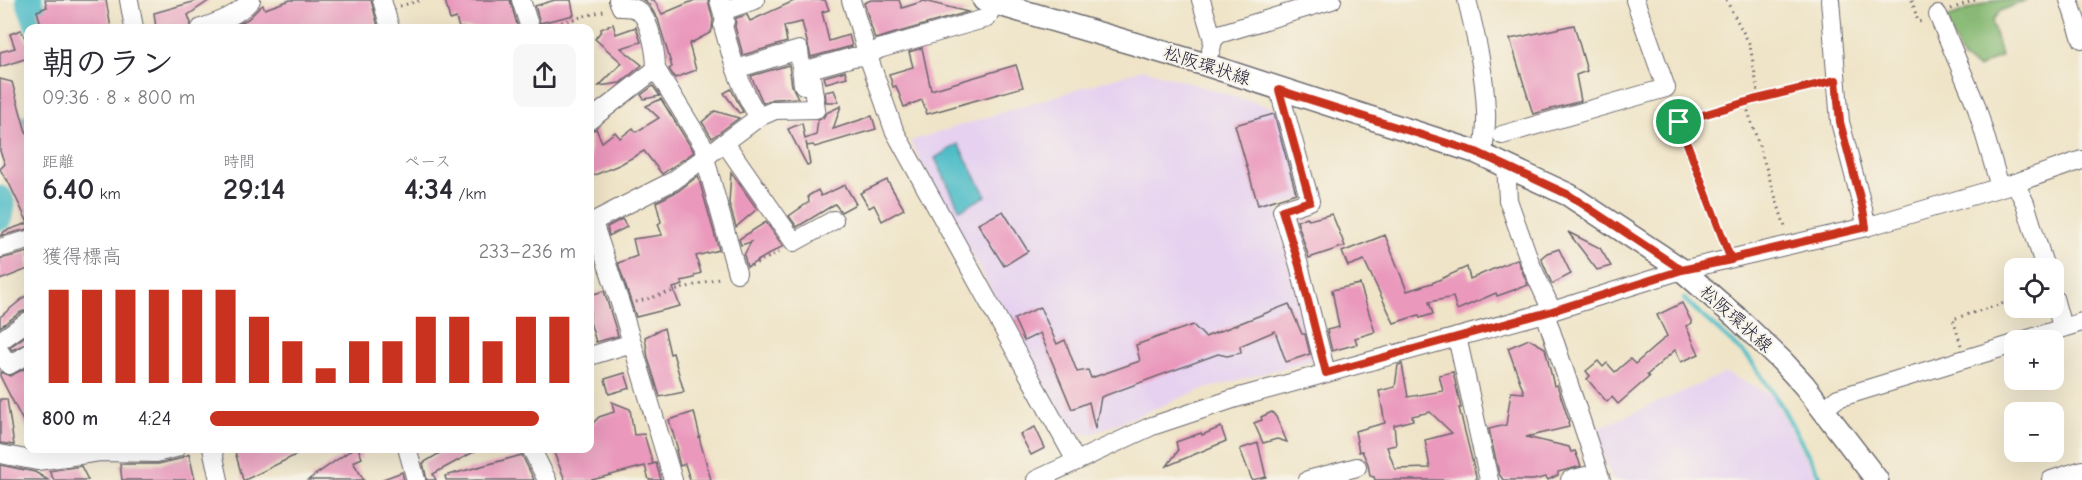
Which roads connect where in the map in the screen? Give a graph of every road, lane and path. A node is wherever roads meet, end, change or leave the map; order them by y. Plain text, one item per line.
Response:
1 (129, 0) edge
2 (251, 0) edge
3 (422, 0) edge
4 (521, 0) edge
5 (755, 0) edge
6 (851, 0) edge
7 (1201, 0) edge
8 (1332, 0) edge
9 (1467, 0) edge
10 (1635, 0) edge
11 (1726, 0) edge
12 (1830, 0) edge
13 (2069, 0) edge
14 (989, 2) edge
15 (619, 3) edge
16 (721, 5) edge
17 (386, 13) edge
18 (1938, 15) dead end
19 (133, 24) edge
20 (228, 24) edge
21 (529, 24) edge
22 (549, 24) edge
23 (2082, 39) edge
24 (1213, 40) junction
25 (868, 56) junction
26 (1208, 65) junction
27 (656, 69) junction
28 (736, 69) junction
29 (1836, 80) junction
30 (1666, 88) junction
31 (1279, 90) junction
32 (1753, 100) junction
33 (806, 109) junction
34 (594, 117) edge
35 (759, 117) junction
36 (1679, 122) junction
37 (1502, 135) dead end
38 (725, 143) junction
39 (1483, 154) junction
40 (707, 156) junction
41 (2082, 160) edge
42 (1506, 164) junction
43 (2008, 185) junction
44 (834, 220) dead end
45 (594, 222) edge
46 (1866, 227) junction
47 (594, 231) edge
48 (24, 241) edge
49 (1795, 244) junction
50 (0, 248) edge
51 (787, 249) dead end
52 (2042, 258) edge
53 (1731, 260) junction
54 (1682, 270) junction
55 (738, 273) junction
56 (2004, 303) edge
57 (621, 306) junction
58 (2064, 311) edge
59 (1549, 312) junction
60 (24, 324) edge
61 (2076, 326) edge
62 (2060, 330) edge
63 (1457, 337) junction
64 (0, 341) edge
65 (632, 343) junction
66 (2004, 347) edge
67 (0, 352) edge
68 (594, 355) edge
69 (24, 356) edge
70 (1965, 359) junction
71 (1326, 373) junction
72 (1824, 409) junction
73 (92, 453) edge
74 (213, 453) edge
75 (409, 453) edge
76 (534, 453) edge
77 (0, 454) edge
78 (1076, 461) junction
79 (1357, 467) dead end
80 (2082, 470) edge
81 (1600, 477) edge
82 (219, 480) edge
83 (416, 480) edge
84 (547, 480) edge
85 (673, 480) edge
86 (1036, 480) edge
87 (1308, 480) edge
88 (1489, 480) edge
89 (1569, 480) edge
90 (1877, 480) edge
91 (2051, 480) edge

1 - 19 street
2 - 20 street
3 - 17 path
4 - 21 street
5 - 16 street
6 - 25 street
7 - 24 street
8 - 24 street
9 - 39 street
10 - 30 street
11 - 32 path
12 - 29 street
13 - 23 street
14 - 25 street
14 - 26 main road, 松阪環状線
15 - 22 path
15 - 27 street
16 - 28 street
18 - 43 street
24 - 26 street
25 - 33 street
25 - 78 street
26 - 31 main road, 松阪環状線
27 - 34 street
27 - 40 street
28 - 33 street
28 - 35 street
29 - 32 path
29 - 46 street
30 - 36 path
30 - 37 street
31 - 39 main road, 松阪環状線
31 - 71 street
32 - 36 path
32 - 49 path
33 - 35 street
35 - 38 street
36 - 53 path
38 - 40 street
38 - 44 street
39 - 42 main road, 松阪環状線
40 - 45 street
40 - 55 street
41 - 43 street
42 - 54 main road, 松阪環状線
42 - 59 street
43 - 46 street
43 - 52 street
46 - 49 street
47 - 57 street
48 - 50 street
49 - 53 street
51 - 55 path
53 - 54 street
54 - 59 street
54 - 72 main road, 松阪環状線
55 - 57 path
56 - 70 path
57 - 65 street
58 - 61 street
59 - 63 street
59 - 81 street
60 - 64 street
61 - 62 street
63 - 71 street
63 - 88 street
65 - 68 street
65 - 85 street
66 - 70 street
67 - 69 street
70 - 72 street
71 - 78 street
72 - 90 main road, 松阪環状線
73 - 77 street
74 - 82 street
75 - 83 street
76 - 84 street
78 - 86 street
79 - 87 street
80 - 91 street
81 - 89 street

